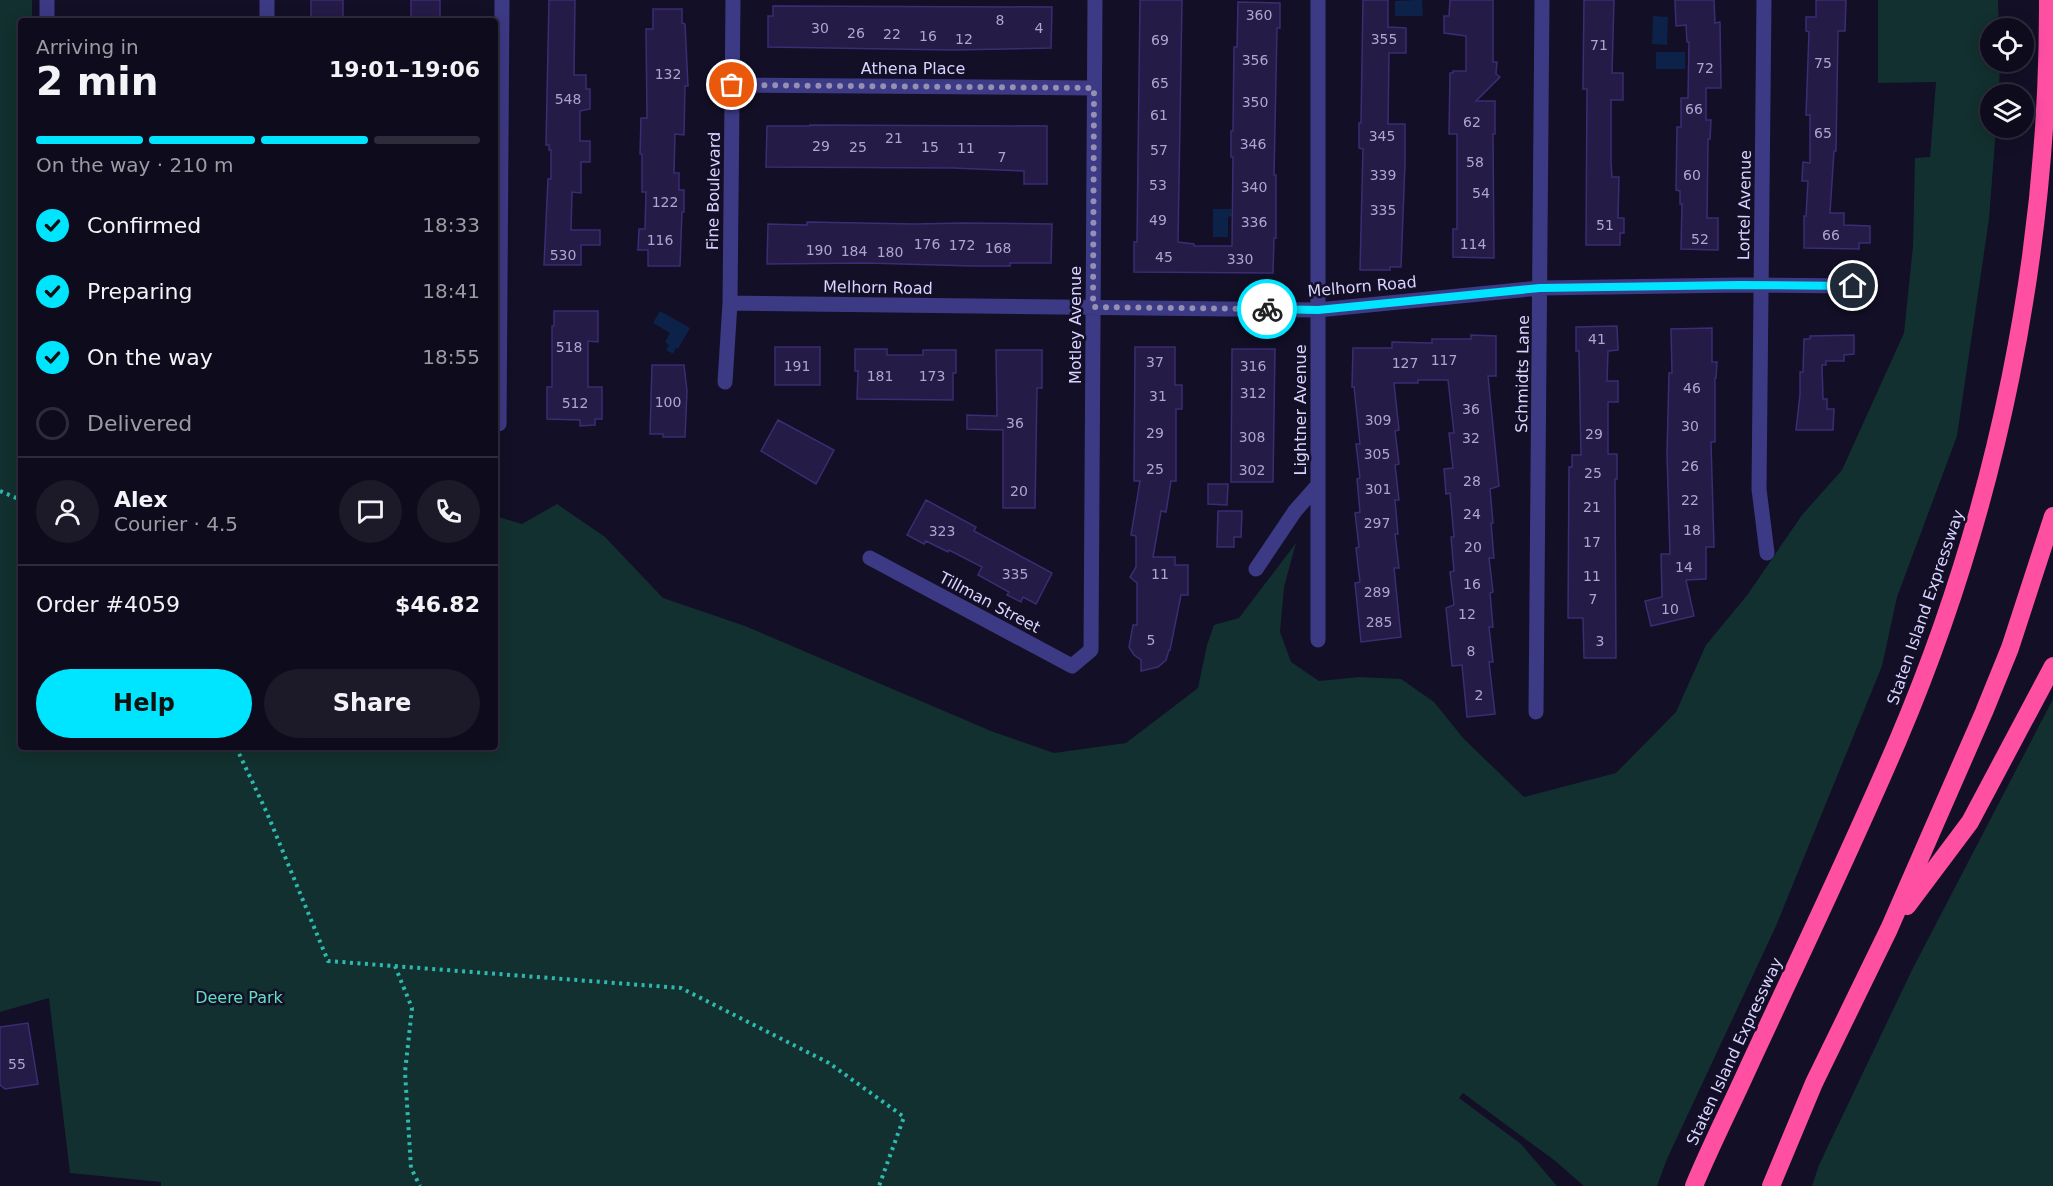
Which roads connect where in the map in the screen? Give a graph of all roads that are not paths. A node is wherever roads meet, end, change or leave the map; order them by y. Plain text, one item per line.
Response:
1 (47, 0) edge
2 (267, 0) edge
3 (502, 0) edge
4 (733, 0) edge
5 (1095, 0) edge
6 (1318, 0) edge
7 (1542, 0) edge
8 (1764, 0) edge
9 (2048, 0) edge
10 (47, 18) edge
11 (267, 18) edge
12 (732, 85) junction
13 (1094, 88) junction
14 (1762, 286) junction
15 (1853, 286) dead end
16 (1540, 288) junction
17 (730, 303) junction
18 (1093, 307) junction
19 (1318, 310) junction
20 (725, 382) dead end
21 (500, 424) dead end
22 (1318, 485) junction
23 (2053, 516) edge
24 (1767, 553) dead end
25 (870, 558) dead end
26 (1256, 569) dead end
27 (1318, 640) dead end
28 (1091, 650) joint
29 (2053, 666) edge
30 (1536, 712) dead end
31 (1889, 928) junction
32 (1694, 1186) edge
33 (1771, 1186) edge

1 - 10 street
2 - 11 street
3 - 21 street
4 - 12 street, Fine Boulevard
5 - 13 street, Motley Avenue
6 - 19 street, Lightner Avenue
7 - 16 street, Schmidts Lane
8 - 14 street, Lortel Avenue
9 - 32 highway, Staten Island Expressway
12 - 13 street, Athena Place
12 - 17 street, Fine Boulevard
13 - 18 street, Motley Avenue
14 - 15 street, Melhorn Road
14 - 16 street, Melhorn Road
14 - 24 street, Lortel Avenue
16 - 19 street, Melhorn Road
16 - 30 street, Schmidts Lane
17 - 18 street, Melhorn Road
17 - 20 street, Fine Boulevard
18 - 19 street, Melhorn Road
18 - 28 street, Motley Avenue
19 - 22 street, Lightner Avenue
22 - 26 street
22 - 27 street, Lightner Avenue
23 - 31 highway
25 - 28 street, Tillman Street
29 - 31 highway
31 - 33 highway

